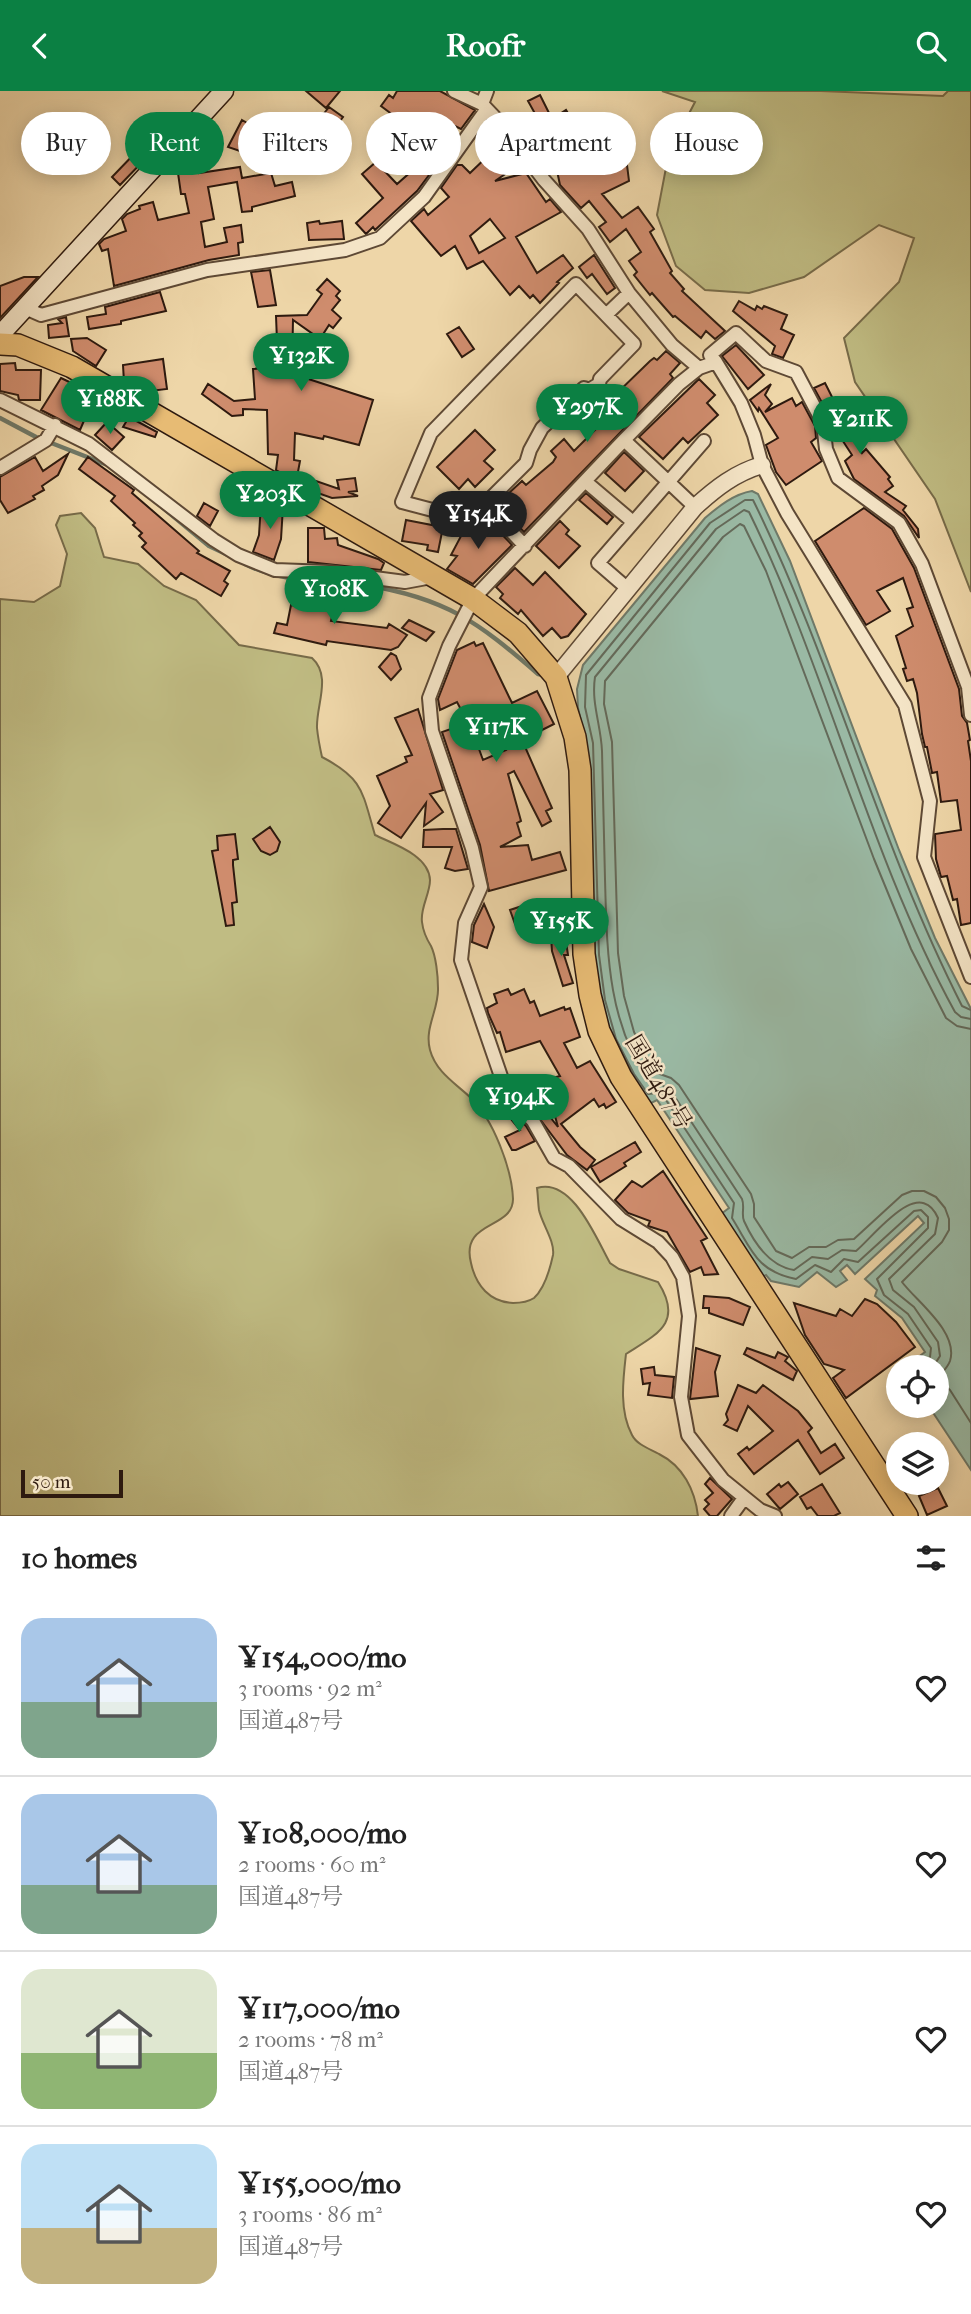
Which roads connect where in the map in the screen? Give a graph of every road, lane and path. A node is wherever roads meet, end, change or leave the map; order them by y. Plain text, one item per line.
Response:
1 (224, 91) edge
2 (454, 91) edge
3 (487, 91) edge
4 (484, 107) junction
5 (629, 293) junction
6 (25, 308) junction
7 (606, 315) junction
8 (0, 335) edge
9 (0, 344) edge
10 (716, 362) junction
11 (699, 368) junction
12 (0, 400) edge
13 (55, 425) junction
14 (624, 440) junction
15 (704, 441) dead end
16 (762, 465) junction
17 (0, 468) edge
18 (670, 480) junction
19 (586, 482) junction
20 (485, 504) junction
21 (695, 506) junction
22 (633, 523) junction
23 (525, 546) junction
24 (436, 576) junction
25 (628, 589) junction
26 (473, 600) junction
27 (556, 677) junction
28 (971, 715) edge
29 (971, 977) edge
30 (744, 1498) junction
31 (732, 1516) edge
32 (775, 1516) edge
33 (907, 1516) edge

1 - 6 main road
2 - 4 street
3 - 4 street
4 - 5 street
4 - 6 street
5 - 7 street
5 - 11 street
6 - 8 main road
7 - 20 street
7 - 20 street
9 - 24 highway, 国道487号
10 - 11 street
10 - 16 street
10 - 28 street
11 - 14 street
12 - 13 street
13 - 17 street
13 - 24 street
14 - 18 street
14 - 19 street
15 - 18 street
16 - 21 street
16 - 29 street
18 - 21 street
18 - 22 street
19 - 22 street
19 - 23 street
20 - 23 street
21 - 25 street
22 - 25 street
23 - 26 street
24 - 26 highway, 国道487号
25 - 27 street
26 - 27 highway, 国道487号
26 - 30 street
27 - 33 highway, 国道487号
30 - 31 street
30 - 32 street

